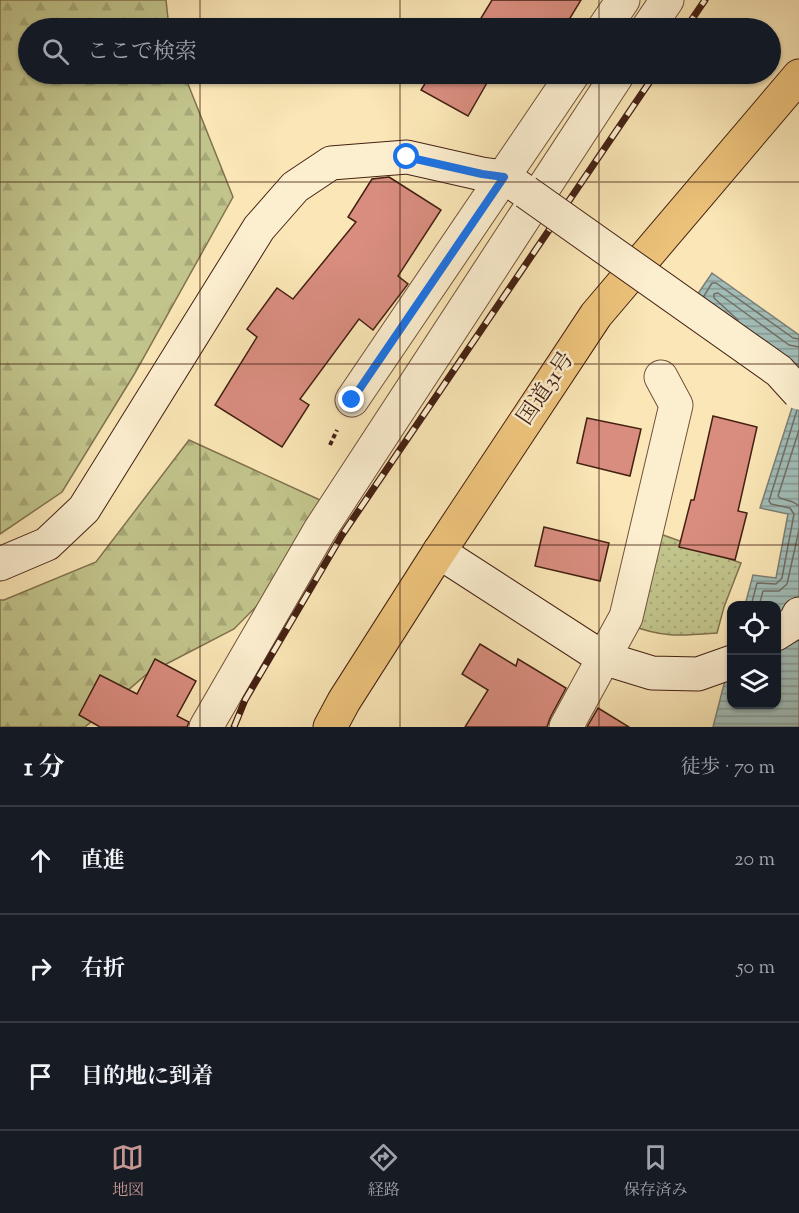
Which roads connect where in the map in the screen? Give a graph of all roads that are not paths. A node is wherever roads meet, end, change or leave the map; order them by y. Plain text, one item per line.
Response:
1 (623, 0) edge
2 (667, 0) edge
3 (611, 18) edge
4 (655, 18) edge
5 (799, 76) edge
6 (568, 84) edge
7 (611, 84) edge
8 (515, 185) junction
9 (662, 377) dead end
10 (799, 393) edge
11 (352, 400) dead end
12 (439, 552) junction
13 (0, 564) edge
14 (799, 614) edge
15 (781, 631) edge
16 (603, 658) junction
17 (727, 664) edge
18 (206, 727) edge
19 (330, 727) edge
20 (566, 727) edge

1 - 3 street
2 - 4 street
5 - 12 highway, 国道31号
6 - 8 street
7 - 18 street
8 - 10 street, bridge
8 - 11 street
8 - 13 street
9 - 16 street
12 - 16 street
12 - 19 highway, 国道31号
14 - 15 street
16 - 17 street
16 - 20 street

